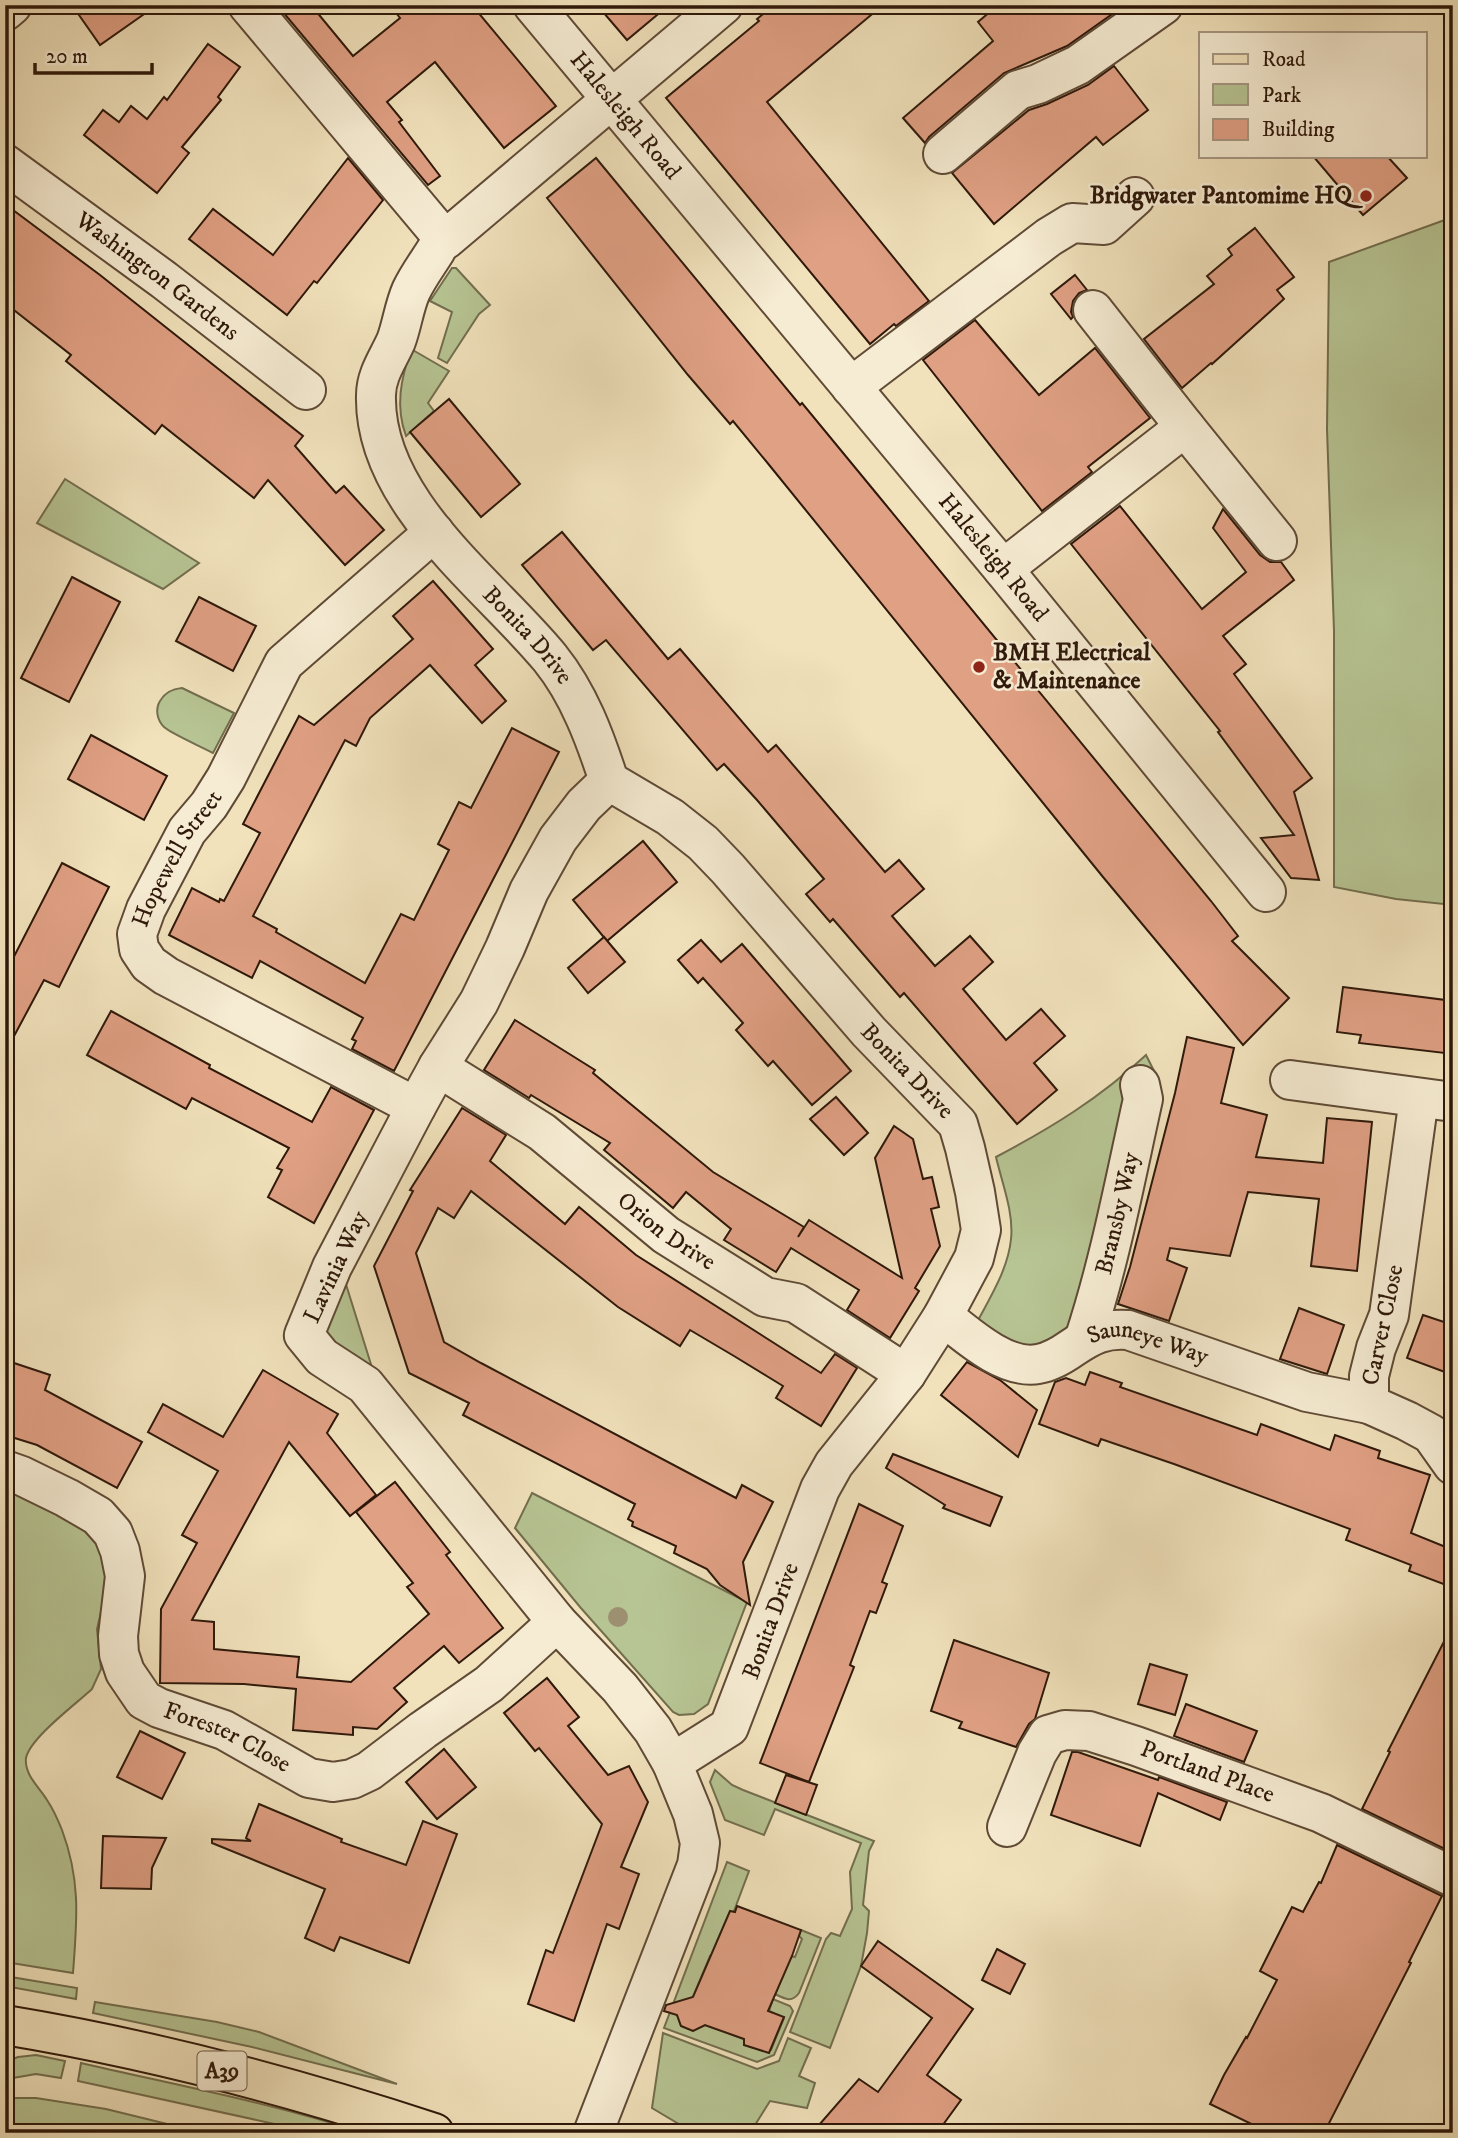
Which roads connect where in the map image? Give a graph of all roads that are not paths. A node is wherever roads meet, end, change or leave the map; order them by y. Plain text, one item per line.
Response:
1 (12, 5) edge
2 (248, 5) edge
3 (533, 5) edge
4 (723, 5) edge
5 (1163, 5) edge
6 (5, 11) edge
7 (610, 100) junction
8 (943, 154) dead end
9 (5, 164) edge
10 (1135, 197) dead end
11 (436, 250) dead end
12 (1093, 310) dead end
13 (851, 387) junction
14 (306, 390) dead end
15 (1185, 427) junction
16 (434, 532) junction
17 (1277, 541) dead end
18 (1003, 569) junction
19 (609, 781) junction
20 (1266, 892) dead end
21 (438, 1067) junction
22 (1290, 1080) dead end
23 (1140, 1085) dead end
24 (1436, 1100) edge
25 (416, 1107) junction
26 (943, 1316) junction
27 (1084, 1340) junction
28 (906, 1374) junction
29 (1368, 1404) junction
30 (1453, 1465) edge
31 (5, 1470) edge
32 (557, 1622) junction
33 (672, 1763) junction
34 (1007, 1827) dead end
35 (1453, 1877) edge
36 (5, 2025) edge
37 (434, 2133) edge
38 (593, 2133) edge

1 - 6 street
2 - 7 street
3 - 7 street, Halesleigh Road
4 - 7 street
5 - 8 street
7 - 13 street, Halesleigh Road
9 - 14 street, Washington Gardens
10 - 13 street
11 - 16 street, Bonita Drive
12 - 15 street
13 - 18 street, Halesleigh Road
15 - 17 street
15 - 18 street
16 - 19 street, Bonita Drive
16 - 25 street, Hopewell Street
18 - 20 street, Halesleigh Road
19 - 21 street, Lavinia Way
19 - 26 street, Bonita Drive
21 - 25 street, Lavinia Way
21 - 28 street, Orion Drive
22 - 24 street, Carver Close
23 - 27 street, Bransby Way
24 - 29 street, Carver Close
25 - 32 street, Lavinia Way
26 - 27 street, Sauneye Way
26 - 28 street, Bonita Drive
27 - 29 street, Sauneye Way
28 - 33 street, Bonita Drive
29 - 30 street, Carver Close
31 - 32 street, Forester Close
32 - 33 street, Lavinia Way
33 - 38 street
34 - 35 street, Portland Place
36 - 37 main road, A39

